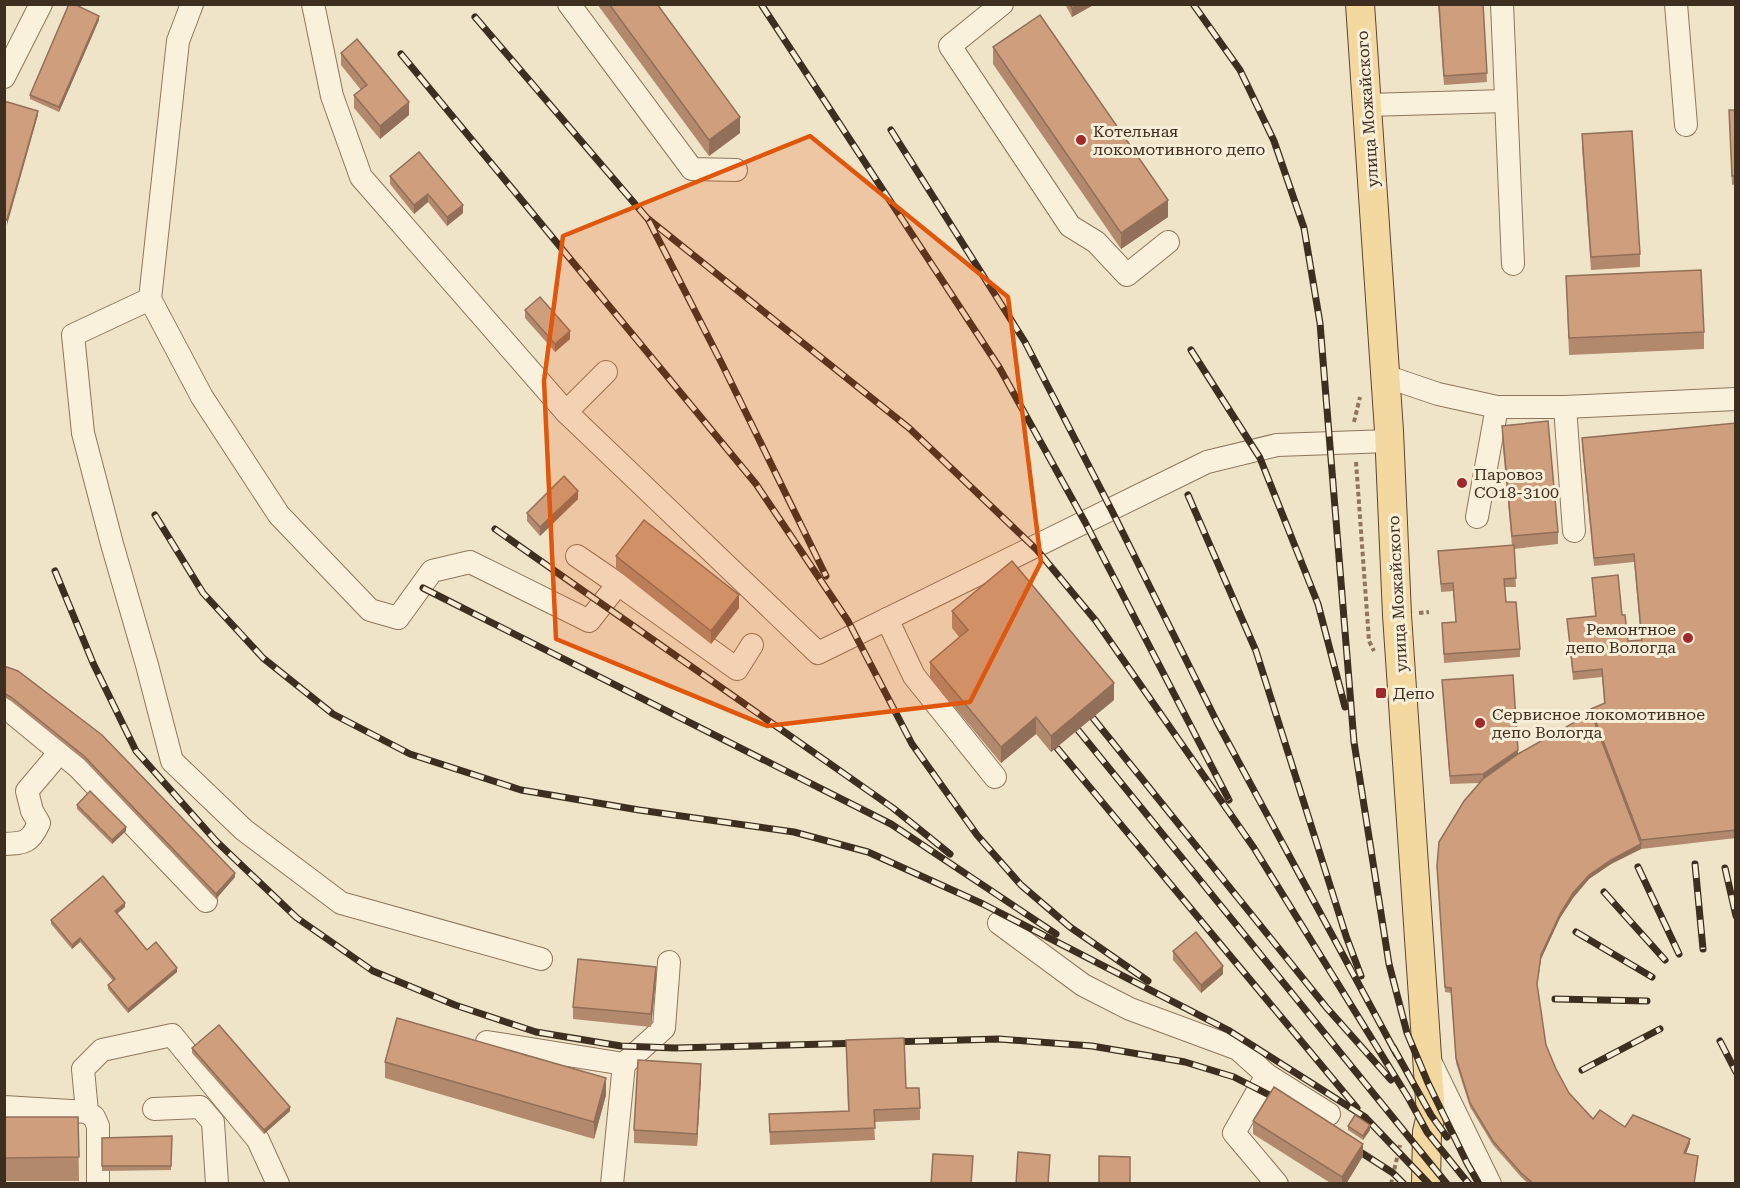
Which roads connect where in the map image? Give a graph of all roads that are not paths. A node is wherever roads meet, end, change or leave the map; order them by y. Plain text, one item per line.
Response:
1 (192, 4) edge
2 (313, 4) edge
3 (569, 4) edge
4 (1002, 4) edge
5 (1360, 4) edge
6 (1502, 4) edge
7 (1676, 4) edge
8 (38, 6) edge
9 (4, 77) edge
10 (1506, 101) junction
11 (1367, 105) junction
12 (1686, 125) dead end
13 (736, 170) dead end
14 (1168, 242) dead end
15 (1513, 264) dead end
16 (150, 299) junction
17 (606, 372) dead end
18 (1385, 376) junction
19 (1736, 399) edge
20 (1497, 407) junction
21 (1565, 407) junction
22 (566, 412) junction
23 (1389, 441) junction
24 (1478, 517) dead end
25 (1574, 531) dead end
26 (577, 556) dead end
27 (618, 584) junction
28 (887, 619) junction
29 (752, 645) dead end
30 (4, 706) edge
31 (60, 752) junction
32 (995, 777) dead end
33 (4, 844) edge
34 (206, 901) dead end
35 (999, 923) dead end
36 (541, 959) dead end
37 (669, 962) dead end
38 (487, 1042) edge
39 (1428, 1057) junction
40 (624, 1064) junction
41 (1267, 1075) junction
42 (4, 1107) edge
43 (154, 1109) dead end
44 (87, 1112) junction
45 (1329, 1114) dead end
46 (98, 1184) edge
47 (217, 1184) edge
48 (279, 1184) edge
49 (612, 1184) edge
50 (1277, 1184) edge
51 (1426, 1184) edge
52 (1490, 1184) edge

1 - 16 street
2 - 22 street
3 - 13 street
4 - 14 street
5 - 11 main road, улица Можайского
6 - 10 street
7 - 12 street
8 - 9 street
10 - 11 street
10 - 15 street
11 - 18 main road, улица Можайского
16 - 27 street
16 - 36 street
17 - 22 street
18 - 20 street
18 - 23 main road, улица Можайского
19 - 21 street
20 - 21 street
20 - 24 street
21 - 25 street
22 - 28 street
23 - 28 street
23 - 39 main road, улица Можайского
26 - 27 street
27 - 29 street
28 - 32 street
30 - 31 street
31 - 33 street
31 - 34 street
35 - 41 street
37 - 40 street
38 - 40 street
39 - 51 main road, улица Можайского
39 - 52 street
40 - 49 street
41 - 45 street
41 - 50 street
42 - 44 street
43 - 47 street
44 - 46 street
44 - 48 street

